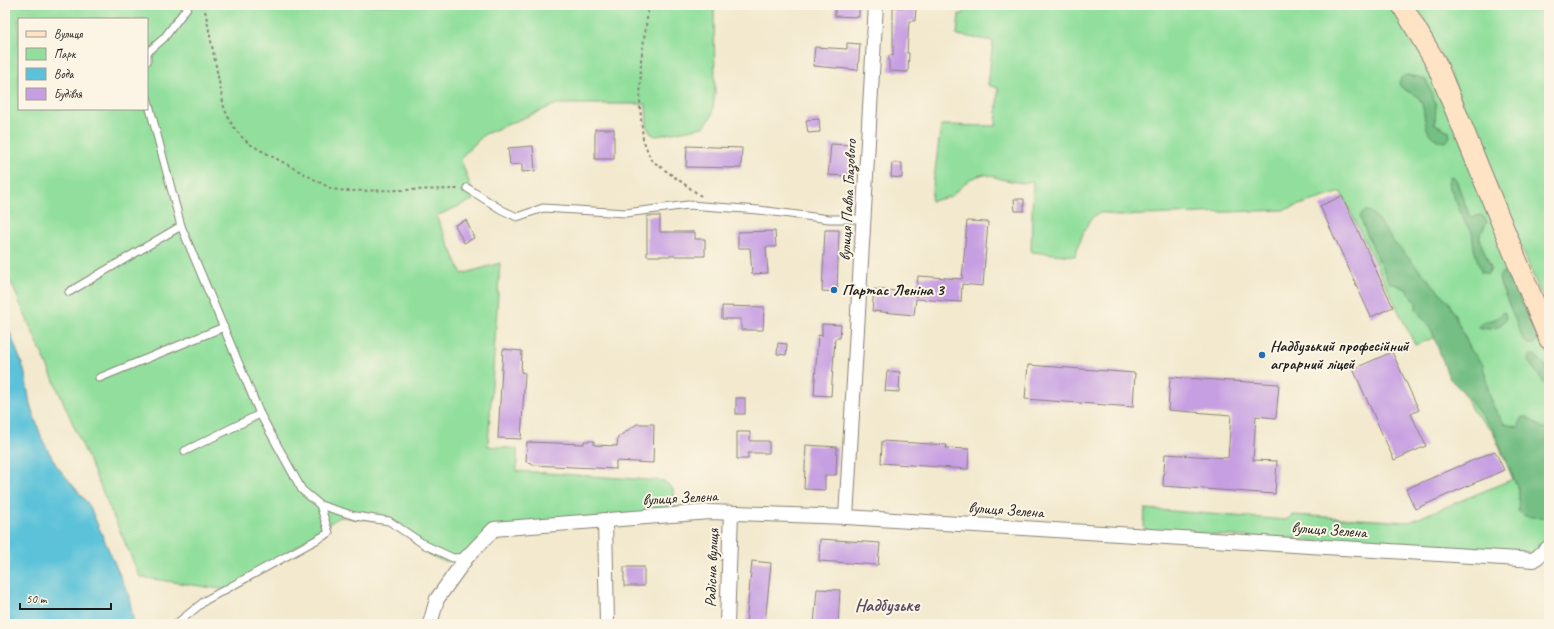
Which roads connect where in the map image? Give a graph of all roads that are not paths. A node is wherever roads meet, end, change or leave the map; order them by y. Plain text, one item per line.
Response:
1 (189, 5) edge
2 (876, 5) edge
3 (1402, 5) edge
4 (148, 53) edge
5 (148, 101) edge
6 (467, 188) road end
7 (864, 219) junction
8 (181, 226) junction
9 (69, 292) dead end
10 (224, 327) junction
11 (1549, 339) edge
12 (100, 378) dead end
13 (260, 414) junction
14 (185, 451) dead end
15 (320, 505) junction
16 (730, 513) junction
17 (846, 517) junction
18 (605, 520) junction
19 (1549, 547) edge
20 (467, 557) junction
21 (176, 624) edge
22 (430, 624) edge
23 (607, 624) edge
24 (727, 624) edge

1 - 4 lane
2 - 7 street, вулиця Павла Глазового
3 - 11 main road
5 - 8 lane
6 - 7 lane
7 - 17 street, вулиця Павла Глазового
8 - 9 lane
8 - 10 lane
10 - 12 lane
10 - 13 lane
13 - 14 lane
13 - 15 lane
15 - 20 lane
15 - 21 lane
16 - 17 street, вулиця Зелена
16 - 18 street, вулиця Зелена
16 - 24 street, Радісна вулиця
17 - 19 street, вулиця Зелена
18 - 20 street, вулиця Зелена
18 - 23 street
20 - 22 street, вулиця Зелена

